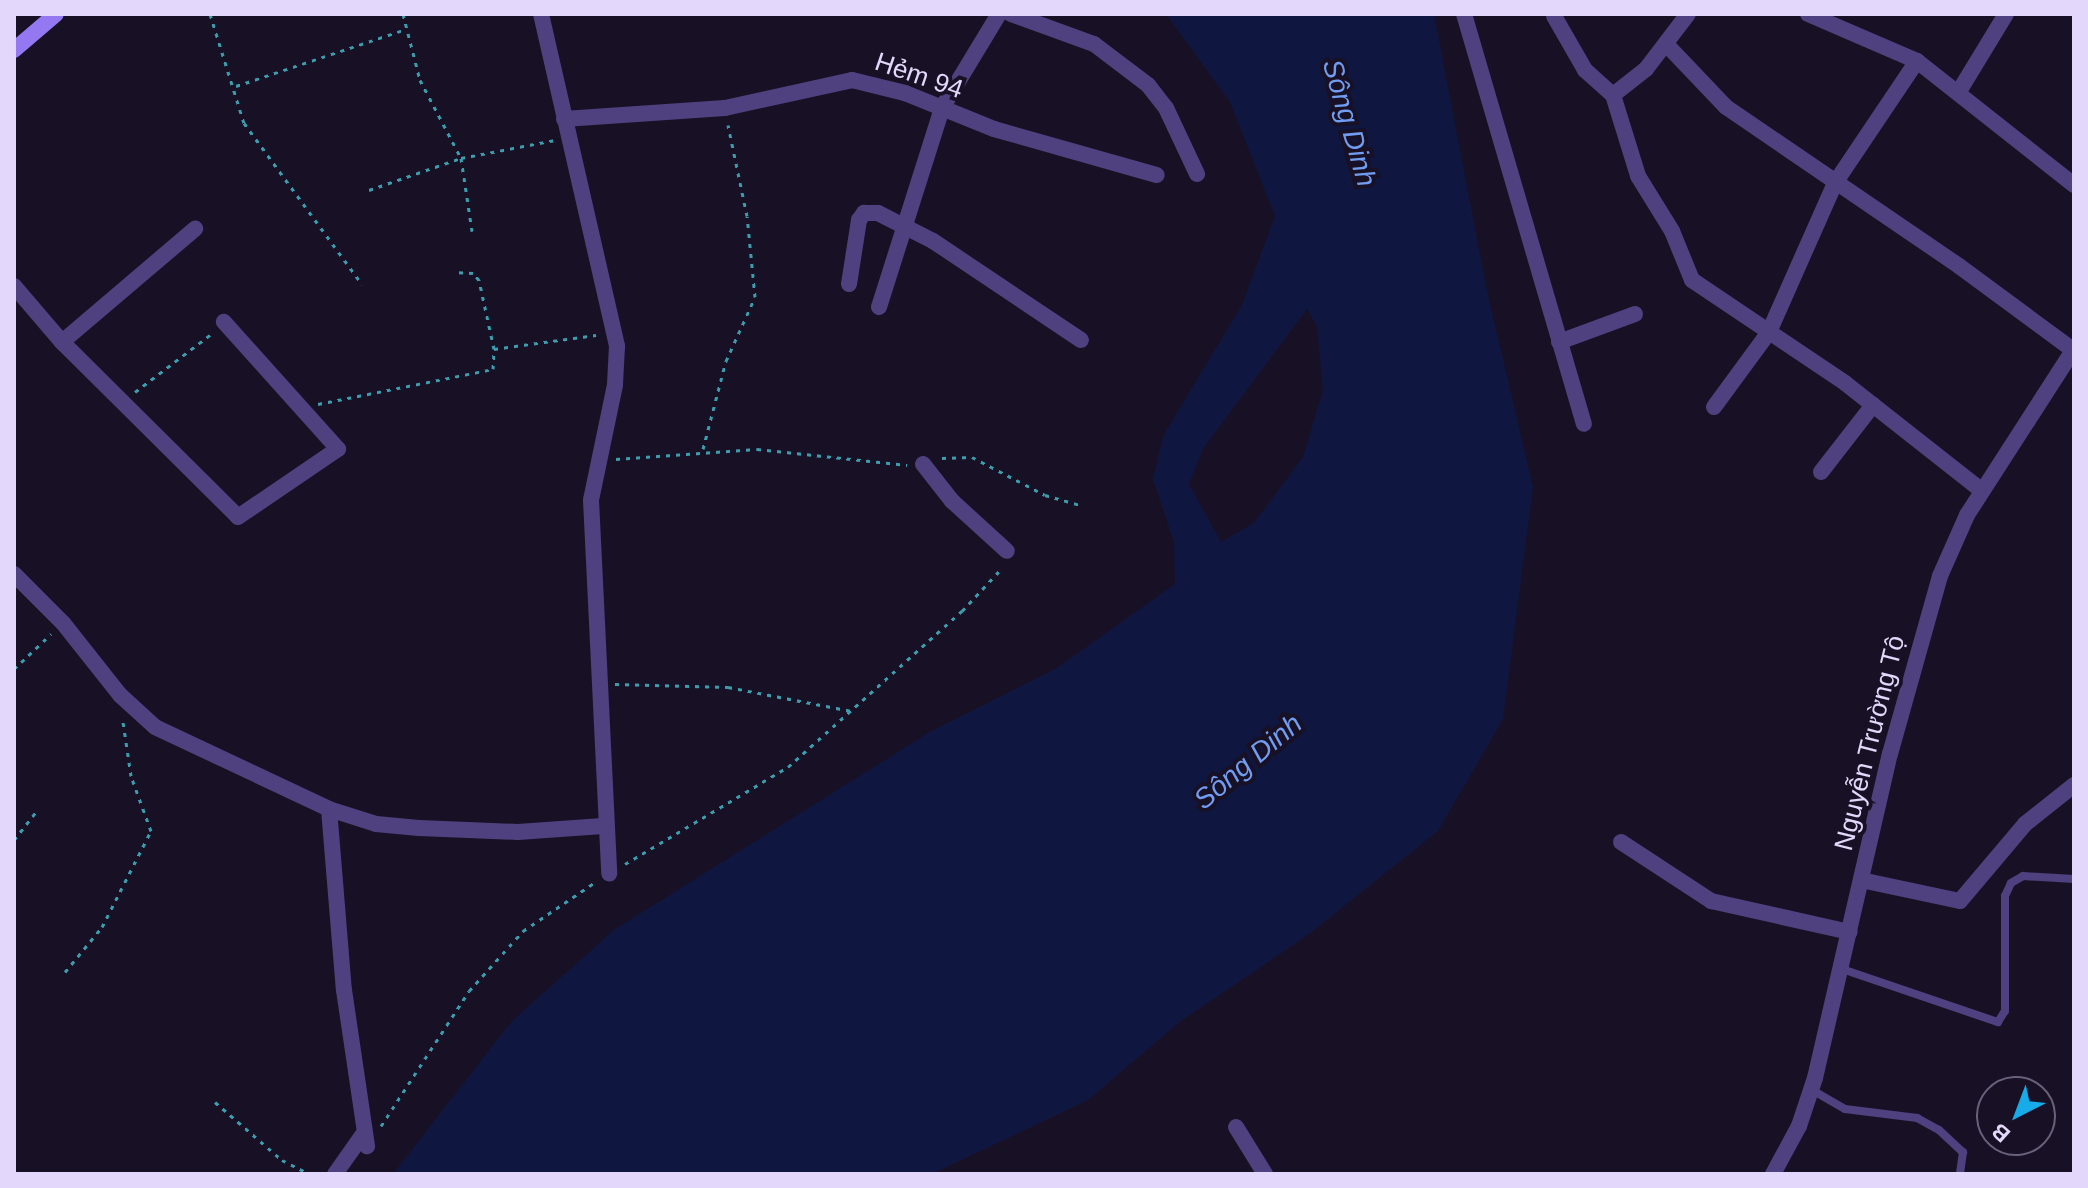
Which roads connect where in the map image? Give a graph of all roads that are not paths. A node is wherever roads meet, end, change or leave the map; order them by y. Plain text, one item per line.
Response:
1 (56, 14) edge
2 (541, 14) edge
3 (999, 14) edge
4 (1011, 14) edge
5 (1464, 14) edge
6 (1688, 14) edge
7 (1808, 14) edge
8 (2006, 14) edge
9 (1554, 16) dead end
10 (1666, 44) junction
11 (14, 50) edge
12 (1917, 61) junction
13 (1958, 93) junction
14 (1613, 95) junction
15 (942, 108) junction
16 (564, 119) junction
17 (1197, 174) dead end
18 (1157, 175) dead end
19 (1835, 183) junction
20 (2074, 185) edge
21 (908, 225) junction
22 (195, 229) dead end
23 (849, 284) dead end
24 (14, 286) edge
25 (879, 307) dead end
26 (1635, 314) dead end
27 (224, 322) road end
28 (1769, 332) junction
29 (1081, 340) dead end
30 (62, 342) junction
31 (1559, 342) junction
32 (2072, 355) edge
33 (1873, 405) junction
34 (1714, 407) dead end
35 (1584, 424) dead end
36 (923, 464) road end
37 (1821, 472) dead end
38 (1982, 491) junction
39 (1007, 551) road end
40 (14, 574) edge
41 (2074, 785) edge
42 (329, 809) junction
43 (603, 826) junction
44 (1621, 842) dead end
45 (609, 874) road end
46 (2074, 879) edge
47 (1861, 880) junction
48 (1850, 932) junction
49 (1842, 969) junction
50 (1811, 1089) junction
51 (1236, 1127) dead end
52 (335, 1174) edge
53 (1265, 1174) edge
54 (1773, 1174) edge
55 (1960, 1174) edge

1 - 11 main road
2 - 16 street
3 - 15 street
4 - 17 street
5 - 31 street
6 - 10 street
7 - 12 street
8 - 13 street
9 - 14 street
10 - 14 street
10 - 19 street
12 - 13 street
12 - 19 street
13 - 20 street
14 - 28 street
15 - 16 street, Hẻm 94
15 - 18 street, Hẻm 94
15 - 21 street
16 - 43 street
19 - 28 street
19 - 32 street
21 - 23 street
21 - 25 street
21 - 29 street
22 - 30 street
24 - 30 street
26 - 31 street
27 - 30 street
28 - 33 street
28 - 34 street
31 - 35 street
32 - 38 street, Nguyễn Trường Tộ
33 - 37 street
33 - 38 street
36 - 39 street
38 - 47 street, Nguyễn Trường Tộ
40 - 42 street
41 - 47 street
42 - 43 street
42 - 52 street
43 - 45 street
44 - 48 street
46 - 49 lane
47 - 48 street, Nguyễn Trường Tộ
48 - 49 street, Nguyễn Trường Tộ
49 - 50 street, Nguyễn Trường Tộ
50 - 54 street, Nguyễn Trường Tộ
50 - 55 lane
51 - 53 street

